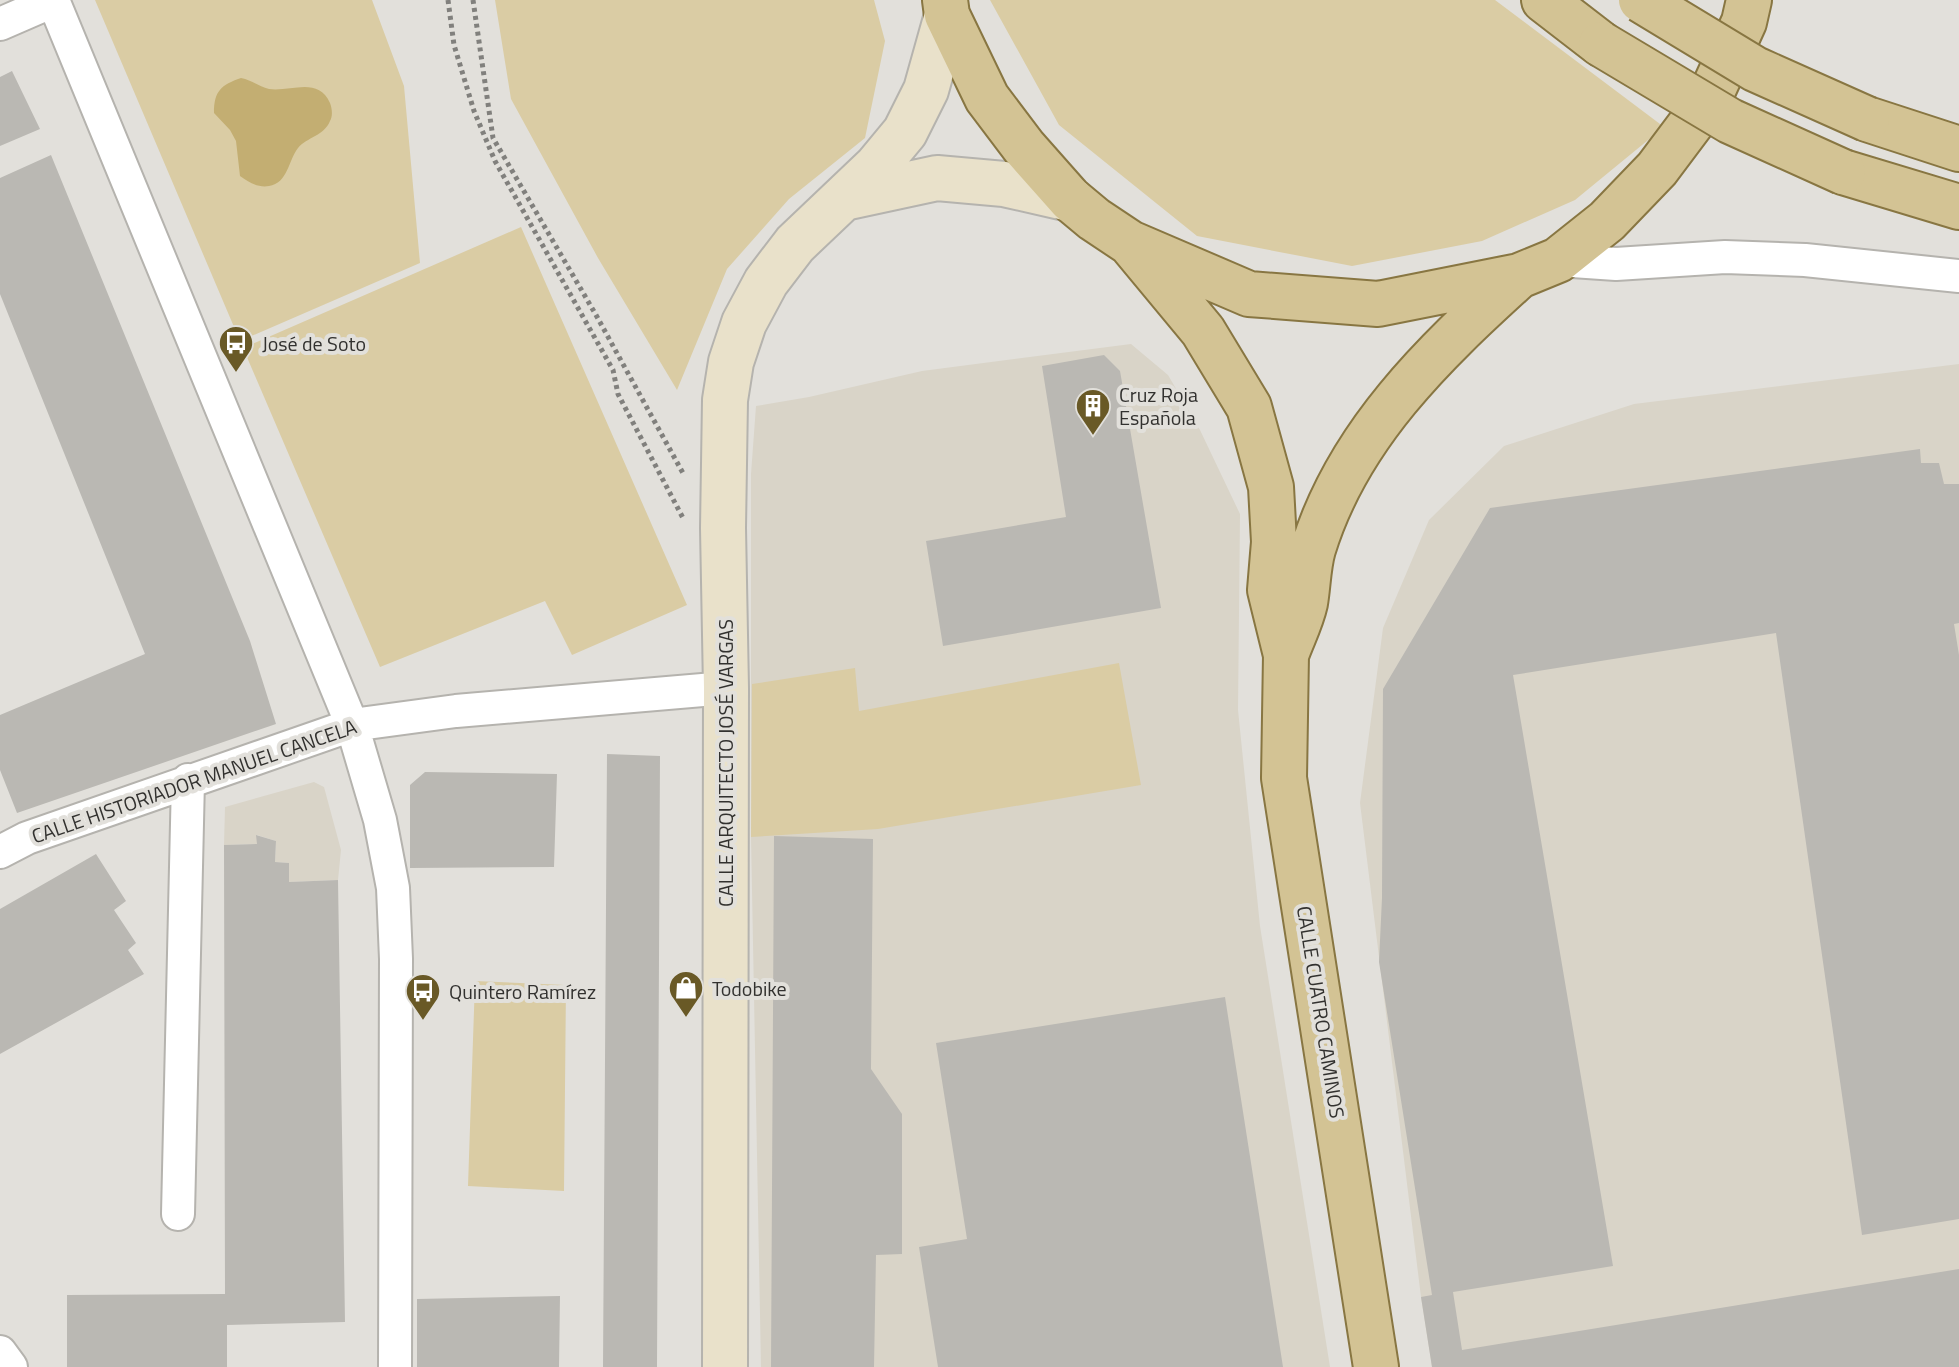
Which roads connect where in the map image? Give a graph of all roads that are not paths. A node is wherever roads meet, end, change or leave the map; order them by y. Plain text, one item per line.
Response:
1 (1544, 0) edge
2 (1641, 0) edge
3 (1749, 0) edge
4 (53, 1) edge
5 (946, 8) edge
6 (0, 24) edge
7 (1959, 149) edge
8 (844, 198) junction
9 (1070, 199) junction
10 (1959, 207) edge
11 (1130, 243) junction
12 (1539, 268) junction
13 (1897, 269) junction
14 (1959, 276) edge
15 (1959, 289) edge
16 (1286, 655) junction
17 (726, 688) junction
18 (352, 725) junction
19 (188, 780) junction
20 (0, 852) edge
21 (178, 1214) dead end
22 (0, 1352) edge
23 (11, 1367) edge
24 (395, 1367) edge
25 (725, 1367) edge
26 (1376, 1367) edge

1 - 10 main road, bridge
2 - 7 main road, bridge
3 - 12 main road, CALLE CUATRO CAMINOS
4 - 6 street
4 - 18 street
5 - 8 street, CALLE ARQUITECTO JOSÉ VARGAS
5 - 9 main road
8 - 9 street
8 - 17 street, CALLE ARQUITECTO JOSÉ VARGAS
9 - 11 main road
11 - 12 main road
11 - 16 main road, CALLE CUATRO CAMINOS
12 - 13 street
12 - 16 main road, CALLE CUATRO CAMINOS
13 - 14 street
13 - 15 street
16 - 26 main road, CALLE CUATRO CAMINOS
17 - 18 street, CALLE HISTORIADOR MANUEL CANCELA
17 - 25 street, CALLE ARQUITECTO JOSÉ VARGAS
18 - 19 street, CALLE HISTORIADOR MANUEL CANCELA
18 - 24 street
19 - 20 street, CALLE HISTORIADOR MANUEL CANCELA
19 - 21 street
22 - 23 street

